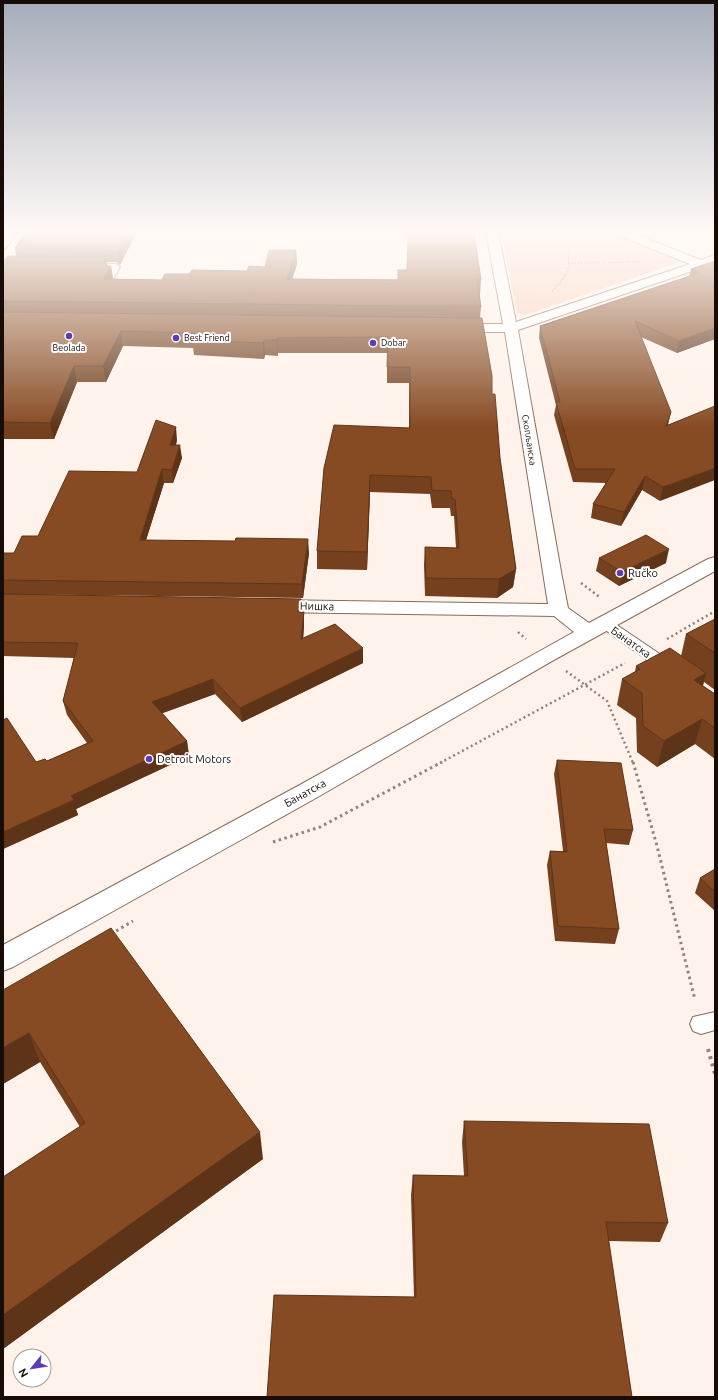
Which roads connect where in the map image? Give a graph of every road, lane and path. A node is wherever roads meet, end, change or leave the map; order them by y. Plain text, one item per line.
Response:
1 (505, 297) edge
2 (603, 297) edge
3 (436, 328) edge
4 (511, 328) junction
5 (715, 563) edge
6 (552, 577) junction
7 (602, 599) dead end
8 (249, 605) edge
9 (559, 610) junction
10 (715, 611) edge
11 (598, 628) junction
12 (645, 652) junction
13 (545, 656) junction
14 (683, 678) edge
15 (585, 686) junction
16 (272, 843) dead end
17 (134, 921) dead end
18 (107, 936) edge
19 (3, 959) edge
20 (708, 1022) edge
21 (715, 1074) edge

1 - 4 street, Скопљанска
2 - 4 street
3 - 4 street
4 - 6 street, Скопљанска
5 - 11 street, Банатска
6 - 7 path
6 - 9 street, Скопљанска
8 - 9 street, Нишка
9 - 11 street
10 - 12 path
11 - 12 lane, Банатска
11 - 13 street, Банатска
12 - 14 lane, Банатска
12 - 15 path
13 - 15 path
13 - 19 street, Банатска
15 - 16 path
15 - 20 path
17 - 18 path
20 - 21 path

